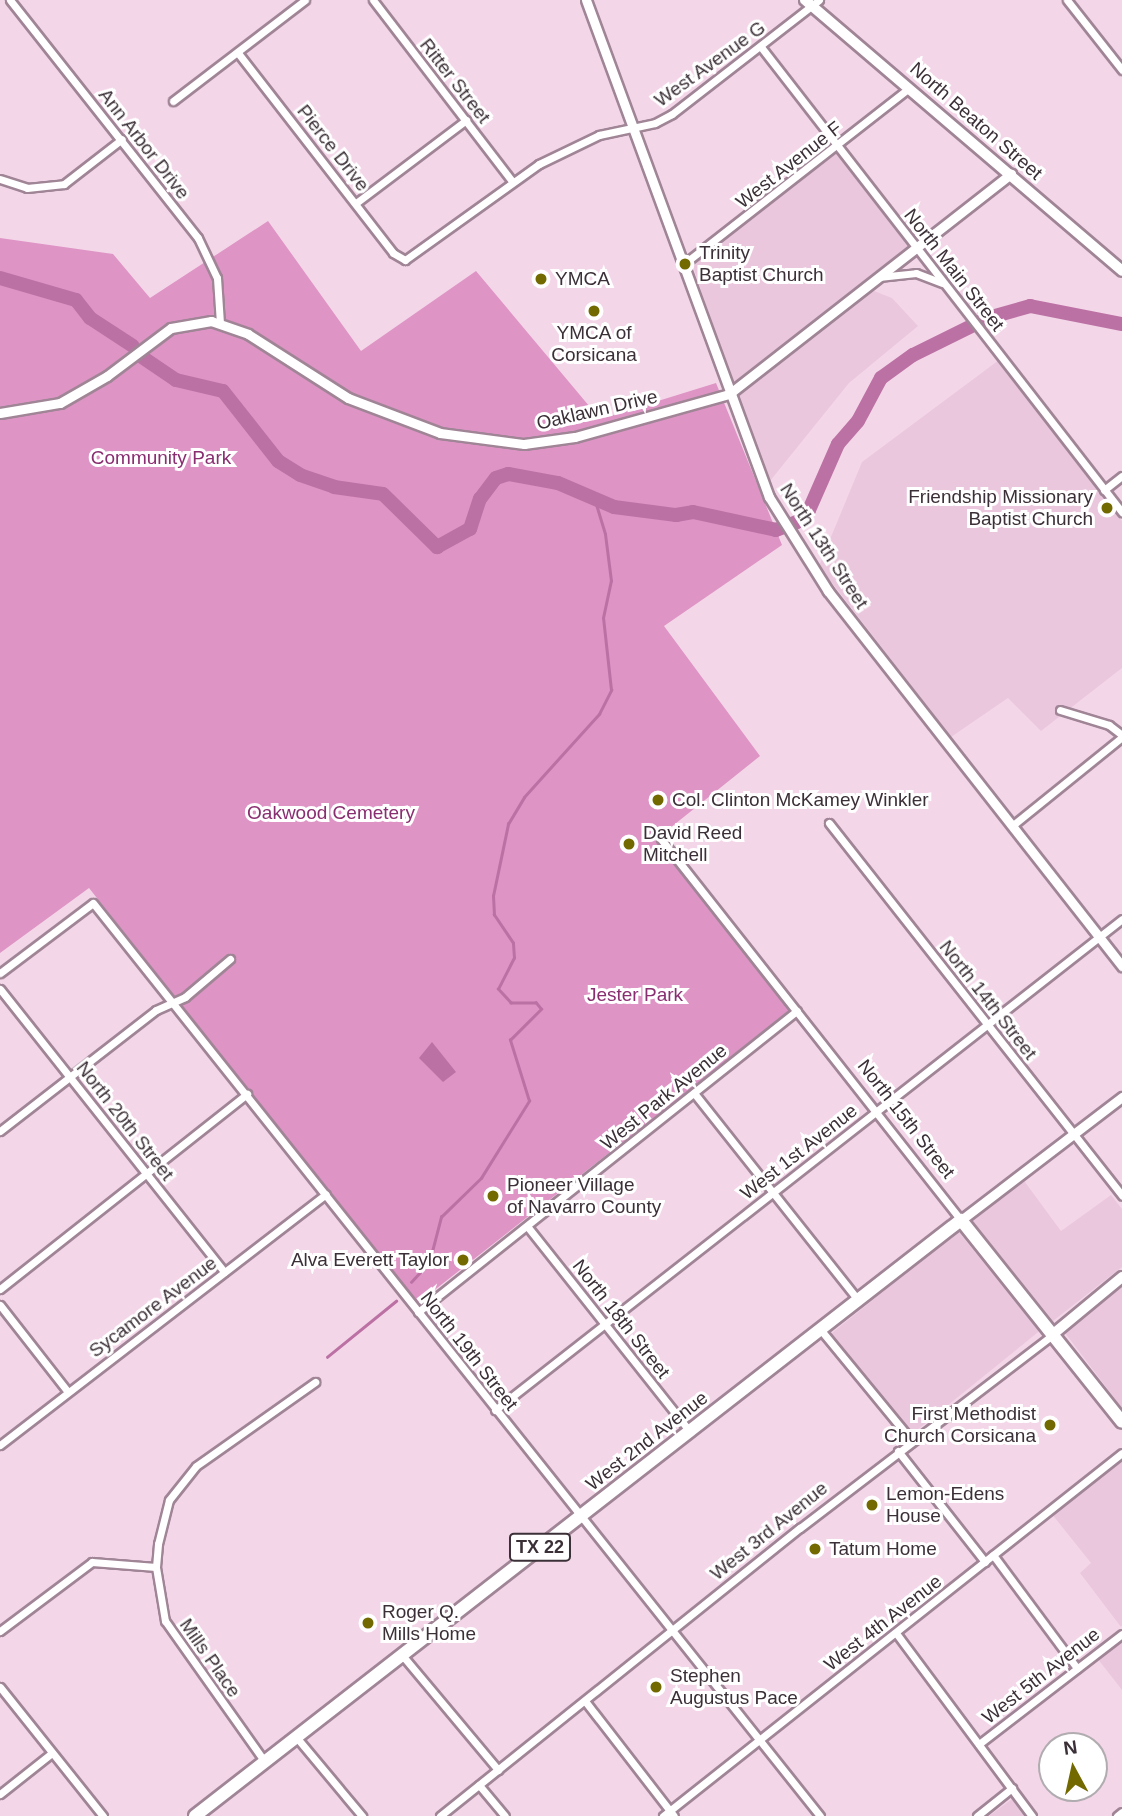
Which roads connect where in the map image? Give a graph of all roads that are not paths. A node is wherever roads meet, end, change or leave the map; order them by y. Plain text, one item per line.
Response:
1 (10, 0) edge
2 (305, 0) edge
3 (373, 0) edge
4 (586, 0) edge
5 (1067, 0) edge
6 (812, 2) edge
7 (761, 47) junction
8 (239, 53) junction
9 (1122, 70) edge
10 (909, 88) junction
11 (173, 101) dead end
12 (466, 120) junction
13 (635, 127) junction
14 (122, 139) junction
15 (838, 147) junction
16 (1011, 174) junction
17 (0, 180) edge
18 (512, 180) junction
19 (356, 204) junction
20 (917, 248) junction
21 (405, 260) joint
22 (685, 263) junction
23 (1122, 271) edge
24 (878, 277) junction
25 (944, 284) junction
26 (220, 323) junction
27 (729, 394) junction
28 (0, 413) edge
29 (1122, 476) edge
30 (1104, 490) junction
31 (1122, 512) edge
32 (1060, 710) dead end
33 (1122, 736) edge
34 (829, 823) dead end
35 (1013, 825) junction
36 (661, 839) dead end
37 (1122, 919) edge
38 (1099, 937) junction
39 (230, 959) dead end
40 (1122, 966) edge
41 (0, 972) edge
42 (0, 989) edge
43 (173, 1002) junction
44 (797, 1011) junction
45 (988, 1025) junction
46 (70, 1078) junction
47 (694, 1093) junction
48 (247, 1094) junction
49 (1122, 1097) edge
50 (876, 1112) junction
51 (0, 1131) edge
52 (1073, 1134) junction
53 (147, 1175) junction
54 (773, 1193) junction
55 (326, 1194) junction
56 (1122, 1196) edge
57 (961, 1220) junction
58 (527, 1226) junction
59 (224, 1272) junction
60 (1122, 1277) edge
61 (0, 1289) edge
62 (858, 1300) junction
63 (0, 1305) edge
64 (418, 1312) junction
65 (605, 1324) junction
66 (820, 1329) junction
67 (1052, 1335) junction
68 (315, 1382) dead end
69 (68, 1392) junction
70 (495, 1410) junction
71 (1122, 1423) edge
72 (690, 1432) junction
73 (912, 1441) junction
74 (0, 1445) edge
75 (898, 1451) junction
76 (1122, 1453) edge
77 (580, 1517) junction
78 (993, 1555) junction
79 (985, 1562) junction
80 (156, 1567) junction
81 (0, 1630) edge
82 (673, 1630) junction
83 (896, 1633) junction
84 (1122, 1634) edge
85 (402, 1656) junction
86 (1077, 1668) junction
87 (0, 1686) edge
88 (585, 1701) junction
89 (297, 1738) junction
90 (761, 1740) junction
91 (979, 1744) junction
92 (52, 1753) junction
93 (265, 1762) junction
94 (498, 1770) junction
95 (479, 1785) junction
96 (1012, 1788) junction
97 (0, 1794) edge
98 (1122, 1812) edge
99 (672, 1813) edge
100 (103, 1816) edge
101 (195, 1816) edge
102 (362, 1816) edge
103 (440, 1816) edge
104 (505, 1816) edge
105 (663, 1816) edge
106 (820, 1816) edge
107 (977, 1816) edge
108 (1032, 1816) edge
109 (1117, 1816) edge

1 - 14 street, Ann Arbor Drive
2 - 8 street
3 - 12 street, Ritter Street
4 - 13 street, North 13th Street
5 - 9 street
6 - 7 street, West Avenue G
6 - 10 main road, North Beaton Street
7 - 13 street, West Avenue G
7 - 15 street, North Main Street
8 - 11 street
8 - 19 street, Pierce Drive
10 - 15 street, West Avenue F
10 - 16 main road, North Beaton Street
12 - 18 street, Ritter Street
12 - 19 street
13 - 18 street, West Avenue G
13 - 22 street, North 13th Street
14 - 17 street
14 - 26 street, Ann Arbor Drive
15 - 20 street, North Main Street
15 - 22 street, West Avenue F
16 - 20 street, Oaklawn Drive
16 - 23 main road, North Beaton Street
18 - 21 street, West Avenue G
19 - 21 street, Pierce Drive
20 - 24 street, Oaklawn Drive
20 - 25 street, North Main Street
22 - 27 street, North 13th Street
24 - 25 street
24 - 27 street, Oaklawn Drive
25 - 30 street, North Main Street
26 - 27 street, Oaklawn Drive
26 - 28 street, Oaklawn Drive
27 - 35 street, North 13th Street
29 - 30 street
30 - 31 street, North Main Street
32 - 33 street
33 - 35 street
34 - 45 street, North 14th Street
35 - 38 street, North 13th Street
36 - 44 street, North 15th Street
37 - 38 street, West 1st Avenue
38 - 40 street, North 13th Street
38 - 45 street, West 1st Avenue
39 - 43 street
41 - 43 street, North 19th Street
42 - 46 street, North 20th Street
43 - 46 street
43 - 48 street, North 19th Street
44 - 47 street, West Park Avenue
44 - 50 street, North 15th Street
45 - 50 street, West 1st Avenue
45 - 52 street, North 14th Street
46 - 51 street
46 - 53 street, North 20th Street
47 - 54 street
47 - 58 street, West Park Avenue
48 - 53 street
48 - 55 street, North 19th Street
49 - 52 street, West 2nd Avenue
50 - 54 street, West 1st Avenue
50 - 57 street, North 15th Street
52 - 56 street, North 14th Street
52 - 57 street, West 2nd Avenue
53 - 59 street, North 20th Street
53 - 61 street
54 - 62 street
54 - 65 street, West 1st Avenue
55 - 59 street, Sycamore Avenue
55 - 64 street, North 19th Street
57 - 62 main road, West 2nd Avenue / TX 22
57 - 67 main road, North 15th Street
58 - 64 street, West Park Avenue
58 - 65 street, North 18th Street
59 - 69 street, Sycamore Avenue
60 - 67 main road, West 3rd Avenue
62 - 66 main road, West 2nd Avenue / TX 22
63 - 69 street
64 - 70 street, North 19th Street
65 - 70 street, West 1st Avenue
65 - 72 street, North 18th Street
66 - 72 main road, West 2nd Avenue / TX 22
66 - 73 street
67 - 71 main road, North 15th Street
67 - 73 street, West 3rd Avenue
68 - 80 street, Mills Place
69 - 74 street, Sycamore Avenue
70 - 77 street, North 19th Street
72 - 77 main road, West 2nd Avenue / TX 22
73 - 75 street, West 3rd Avenue
75 - 79 street
75 - 82 street, West 3rd Avenue
76 - 78 street, West 4th Avenue
77 - 82 street, North 19th Street
77 - 85 main road, West 2nd Avenue / TX 22
78 - 79 street, West 4th Avenue
78 - 86 street
79 - 83 street, West 4th Avenue
80 - 81 street
80 - 93 street, Mills Place
82 - 88 street, West 3rd Avenue
82 - 90 street, North 19th Street
83 - 90 street, West 4th Avenue
83 - 91 street
84 - 86 street, West 5th Avenue
85 - 89 main road, West 2nd Avenue / TX 22
85 - 94 street
86 - 91 street, West 5th Avenue
87 - 92 street
88 - 94 street, West 3rd Avenue
88 - 99 street
89 - 93 main road, West 2nd Avenue / TX 22
89 - 102 street
90 - 99 street, West 4th Avenue
90 - 106 street, North 19th Street
91 - 96 street
92 - 97 street
92 - 100 street
93 - 101 main road, West 2nd Avenue / TX 22
94 - 95 street, West 3rd Avenue
95 - 103 street, West 3rd Avenue
95 - 104 street
96 - 107 street
96 - 108 street
98 - 109 street
99 - 105 street, West 4th Avenue

